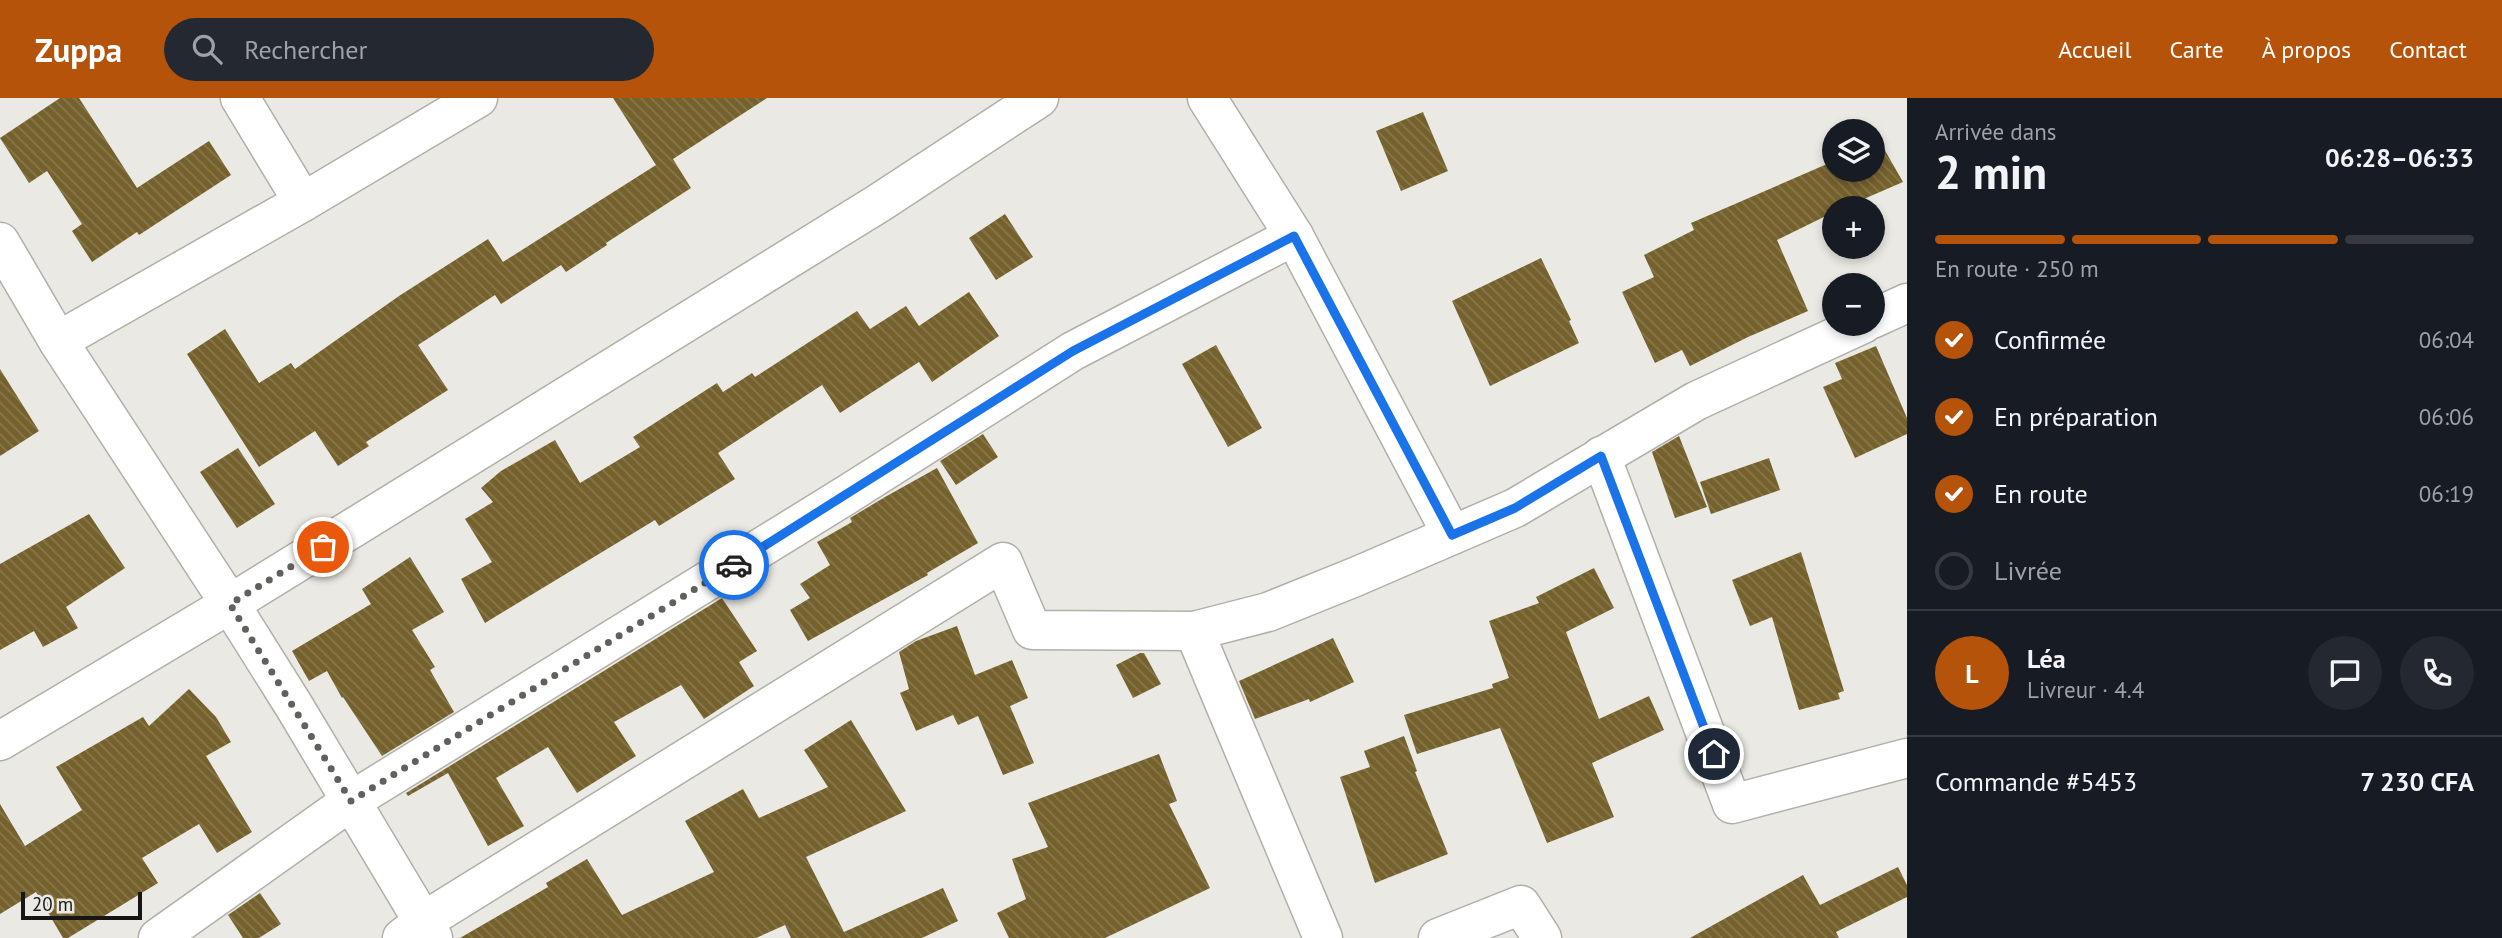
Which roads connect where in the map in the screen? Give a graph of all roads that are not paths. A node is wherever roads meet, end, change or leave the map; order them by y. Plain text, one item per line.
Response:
1 (240, 98) edge
2 (478, 98) edge
3 (1039, 98) edge
4 (1207, 98) edge
5 (303, 202) junction
6 (1294, 236) junction
7 (0, 243) edge
8 (1907, 303) edge
9 (1885, 313) edge
10 (1837, 336) edge
11 (58, 341) junction
12 (1601, 456) junction
13 (1452, 535) junction
14 (230, 604) junction
15 (1194, 631) junction
16 (0, 741) edge
17 (1907, 758) edge
18 (351, 801) junction
19 (420, 932) edge
20 (158, 938) edge
21 (1323, 938) edge
22 (1438, 938) edge
23 (1542, 938) edge

1 - 5 street
2 - 5 street
3 - 14 street
4 - 6 street
5 - 11 street
6 - 13 street
6 - 18 street
7 - 11 street
8 - 9 street
10 - 12 street
11 - 14 street
12 - 13 street
12 - 17 street
13 - 15 street
14 - 16 street
14 - 18 street
15 - 19 street
15 - 21 street
18 - 19 street
18 - 20 street
22 - 23 street

